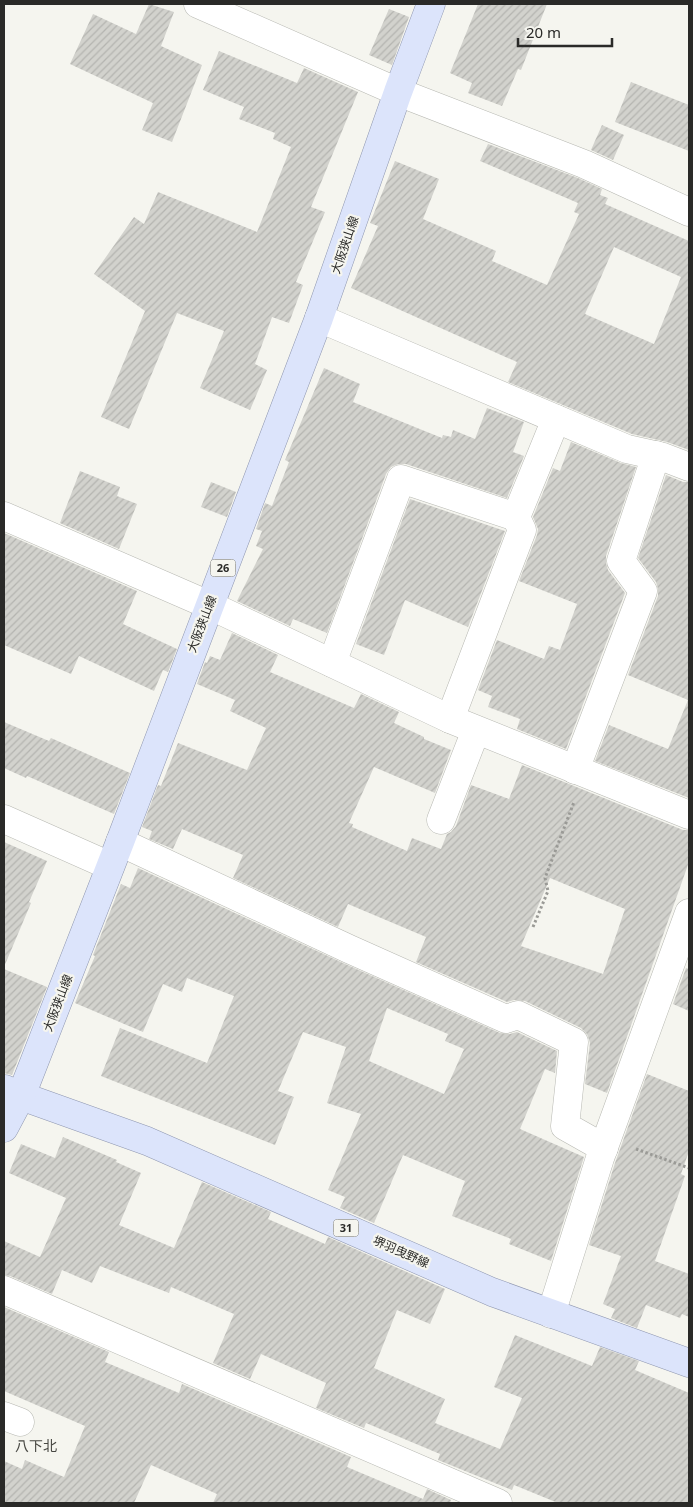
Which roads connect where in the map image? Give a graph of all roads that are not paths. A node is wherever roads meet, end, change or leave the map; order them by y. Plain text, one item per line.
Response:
1 (198, 4) edge
2 (431, 4) edge
3 (398, 92) junction
4 (689, 212) edge
5 (319, 318) junction
6 (556, 419) junction
7 (656, 455) junction
8 (689, 467) edge
9 (4, 516) edge
10 (516, 517) junction
11 (209, 605) junction
12 (332, 663) junction
13 (450, 719) junction
14 (476, 730) junction
15 (580, 771) junction
16 (689, 815) edge
17 (4, 819) edge
18 (441, 820) dead end
19 (120, 842) junction
20 (110, 866) junction
21 (689, 913) edge
22 (12, 1092) edge
23 (4, 1128) edge
24 (605, 1143) junction
25 (4, 1290) edge
26 (551, 1314) junction
27 (689, 1363) edge
28 (498, 1503) edge

1 - 3 street
2 - 3 main road, 大阪狭山線 / 26
3 - 4 street
3 - 5 main road, 大阪狭山線 / 26
5 - 6 street
5 - 11 main road, 大阪狭山線 / 26
6 - 7 street
6 - 10 street
7 - 8 street
7 - 15 street
9 - 11 street
10 - 12 street
10 - 13 street
11 - 12 street
11 - 19 main road, 大阪狭山線 / 26
12 - 13 street
13 - 14 street
14 - 15 street
14 - 18 street
15 - 16 street
17 - 20 street
19 - 20 main road, 大阪狭山線 / 26
19 - 24 street
20 - 22 main road, 大阪狭山線 / 26
21 - 24 street
22 - 23 main road, 大阪狭山線 / 26
22 - 26 main road, 堺羽曳野線 / 31
24 - 26 street
25 - 28 street
26 - 27 main road, 堺羽曳野線 / 31

